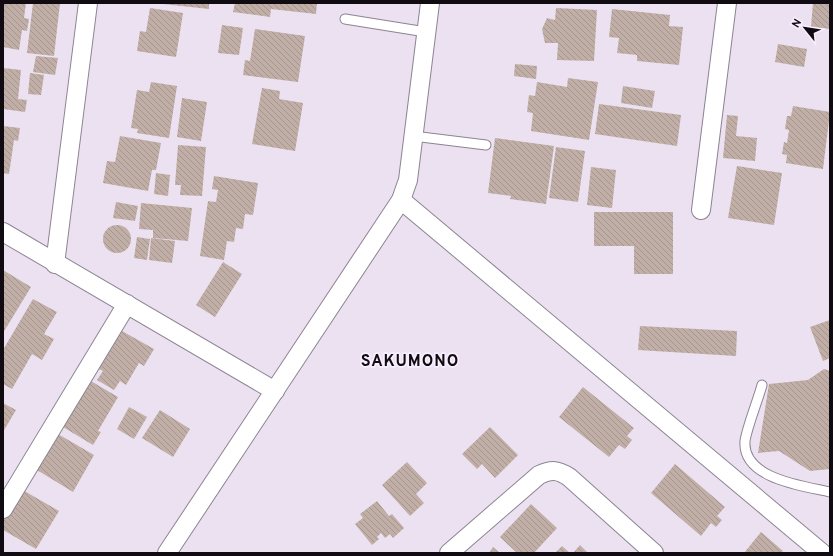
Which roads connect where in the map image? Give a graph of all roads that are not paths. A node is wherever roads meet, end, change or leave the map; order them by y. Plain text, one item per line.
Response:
1 (88, 3) edge
2 (430, 3) edge
3 (727, 3) edge
4 (345, 19) dead end
5 (426, 32) junction
6 (413, 136) junction
7 (486, 144) dead end
8 (401, 200) junction
9 (701, 210) dead end
10 (3, 232) edge
11 (55, 264) junction
12 (127, 304) junction
13 (762, 385) dead end
14 (275, 391) junction
15 (830, 492) edge
16 (3, 509) edge
17 (167, 553) edge
18 (449, 553) edge
19 (654, 553) edge
20 (822, 553) edge

1 - 11 street
2 - 5 street
3 - 9 street
4 - 5 lane
5 - 6 street
6 - 7 lane
6 - 8 street
8 - 14 street
8 - 20 street
10 - 11 street
11 - 12 street
12 - 14 street
12 - 16 street
13 - 15 lane
14 - 17 street
18 - 19 street

